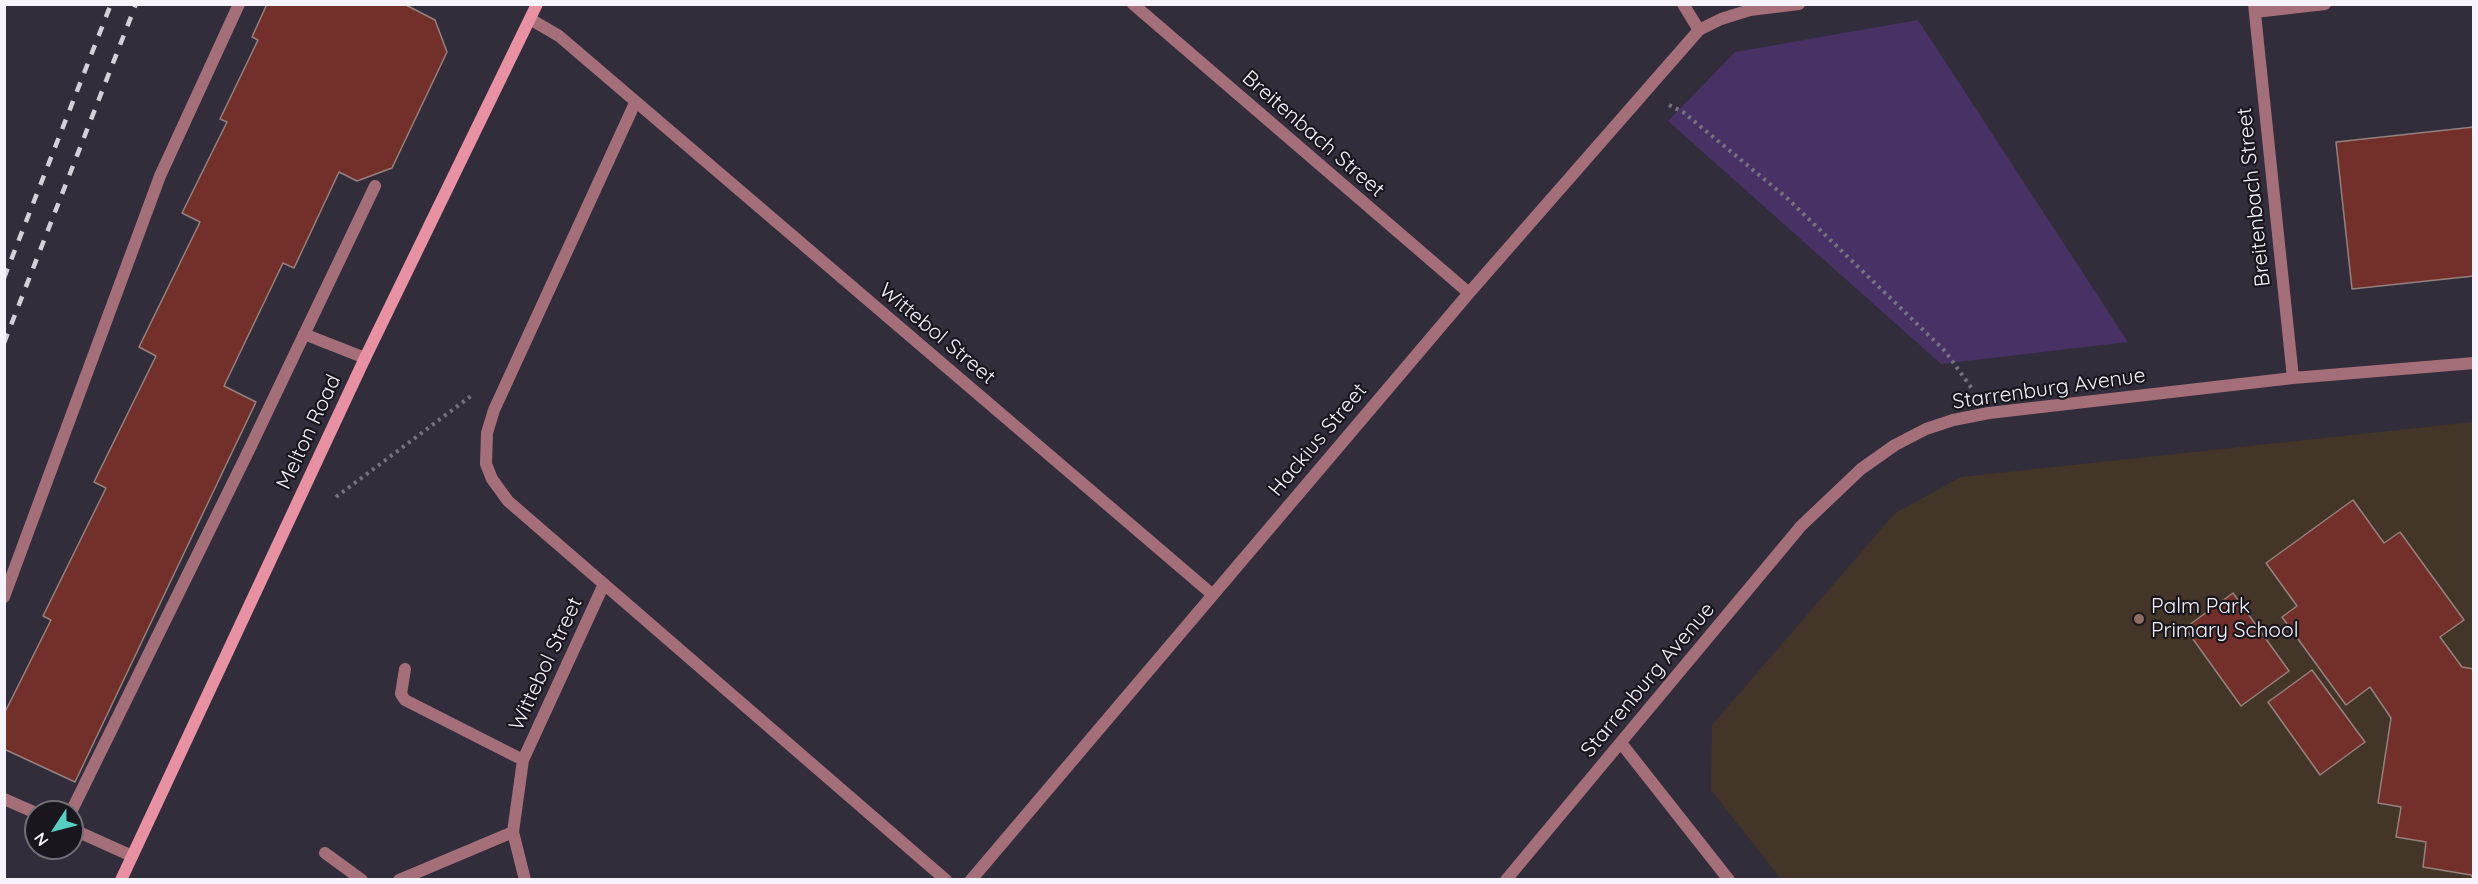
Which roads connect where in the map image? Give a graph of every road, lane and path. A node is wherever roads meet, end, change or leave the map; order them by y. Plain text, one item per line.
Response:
1 (239, 4) edge
2 (537, 4) edge
3 (1133, 4) edge
4 (1683, 4) edge
5 (1798, 4) edge
6 (2325, 4) edge
7 (2254, 8) edge
8 (530, 20) junction
9 (1699, 30) junction
10 (1643, 94) junction
11 (635, 103) junction
12 (375, 186) dead end
13 (1468, 293) junction
14 (304, 334) junction
15 (365, 358) junction
16 (2474, 363) edge
17 (2293, 378) junction
18 (477, 391) dead end
19 (1989, 412) junction
20 (336, 497) dead end
21 (604, 585) junction
22 (1213, 595) junction
23 (4, 597) edge
24 (405, 669) dead end
25 (1621, 743) junction
26 (523, 760) junction
27 (4, 799) edge
28 (77, 800) edge
29 (24, 808) edge
30 (513, 832) junction
31 (84, 834) edge
32 (325, 853) dead end
33 (132, 856) junction
34 (121, 879) edge
35 (363, 879) edge
36 (399, 879) edge
37 (525, 879) edge
38 (946, 879) edge
39 (971, 879) edge
40 (1506, 879) edge
41 (1729, 879) edge

1 - 23 street
2 - 8 street, Melton Road
3 - 13 street, Breitenbach Street
4 - 9 street
5 - 9 street, Hackius Street
6 - 7 street, Breitenbach Street
7 - 17 street, Breitenbach Street
8 - 11 street, Wittebol Street
8 - 15 street, Melton Road
9 - 10 street, Hackius Street
10 - 13 street, Hackius Street
10 - 19 path
11 - 21 street, Wittebol Street
11 - 22 street, Wittebol Street
12 - 14 street
13 - 22 street, Hackius Street
14 - 15 street
14 - 28 street
15 - 33 street, Melton Road
16 - 17 street, Starrenburg Avenue
17 - 19 street, Starrenburg Avenue
18 - 20 path
19 - 25 street, Starrenburg Avenue
21 - 26 street, Wittebol Street
21 - 38 street, Wittebol Street
22 - 39 street, Hackius Street
24 - 26 street, Wittebol Street
25 - 40 street, Starrenburg Avenue
25 - 41 street
26 - 30 street, Wittebol Street
27 - 29 street
30 - 36 street
30 - 37 street, Wittebol Street
31 - 33 street
32 - 35 street
33 - 34 street, Melton Road

